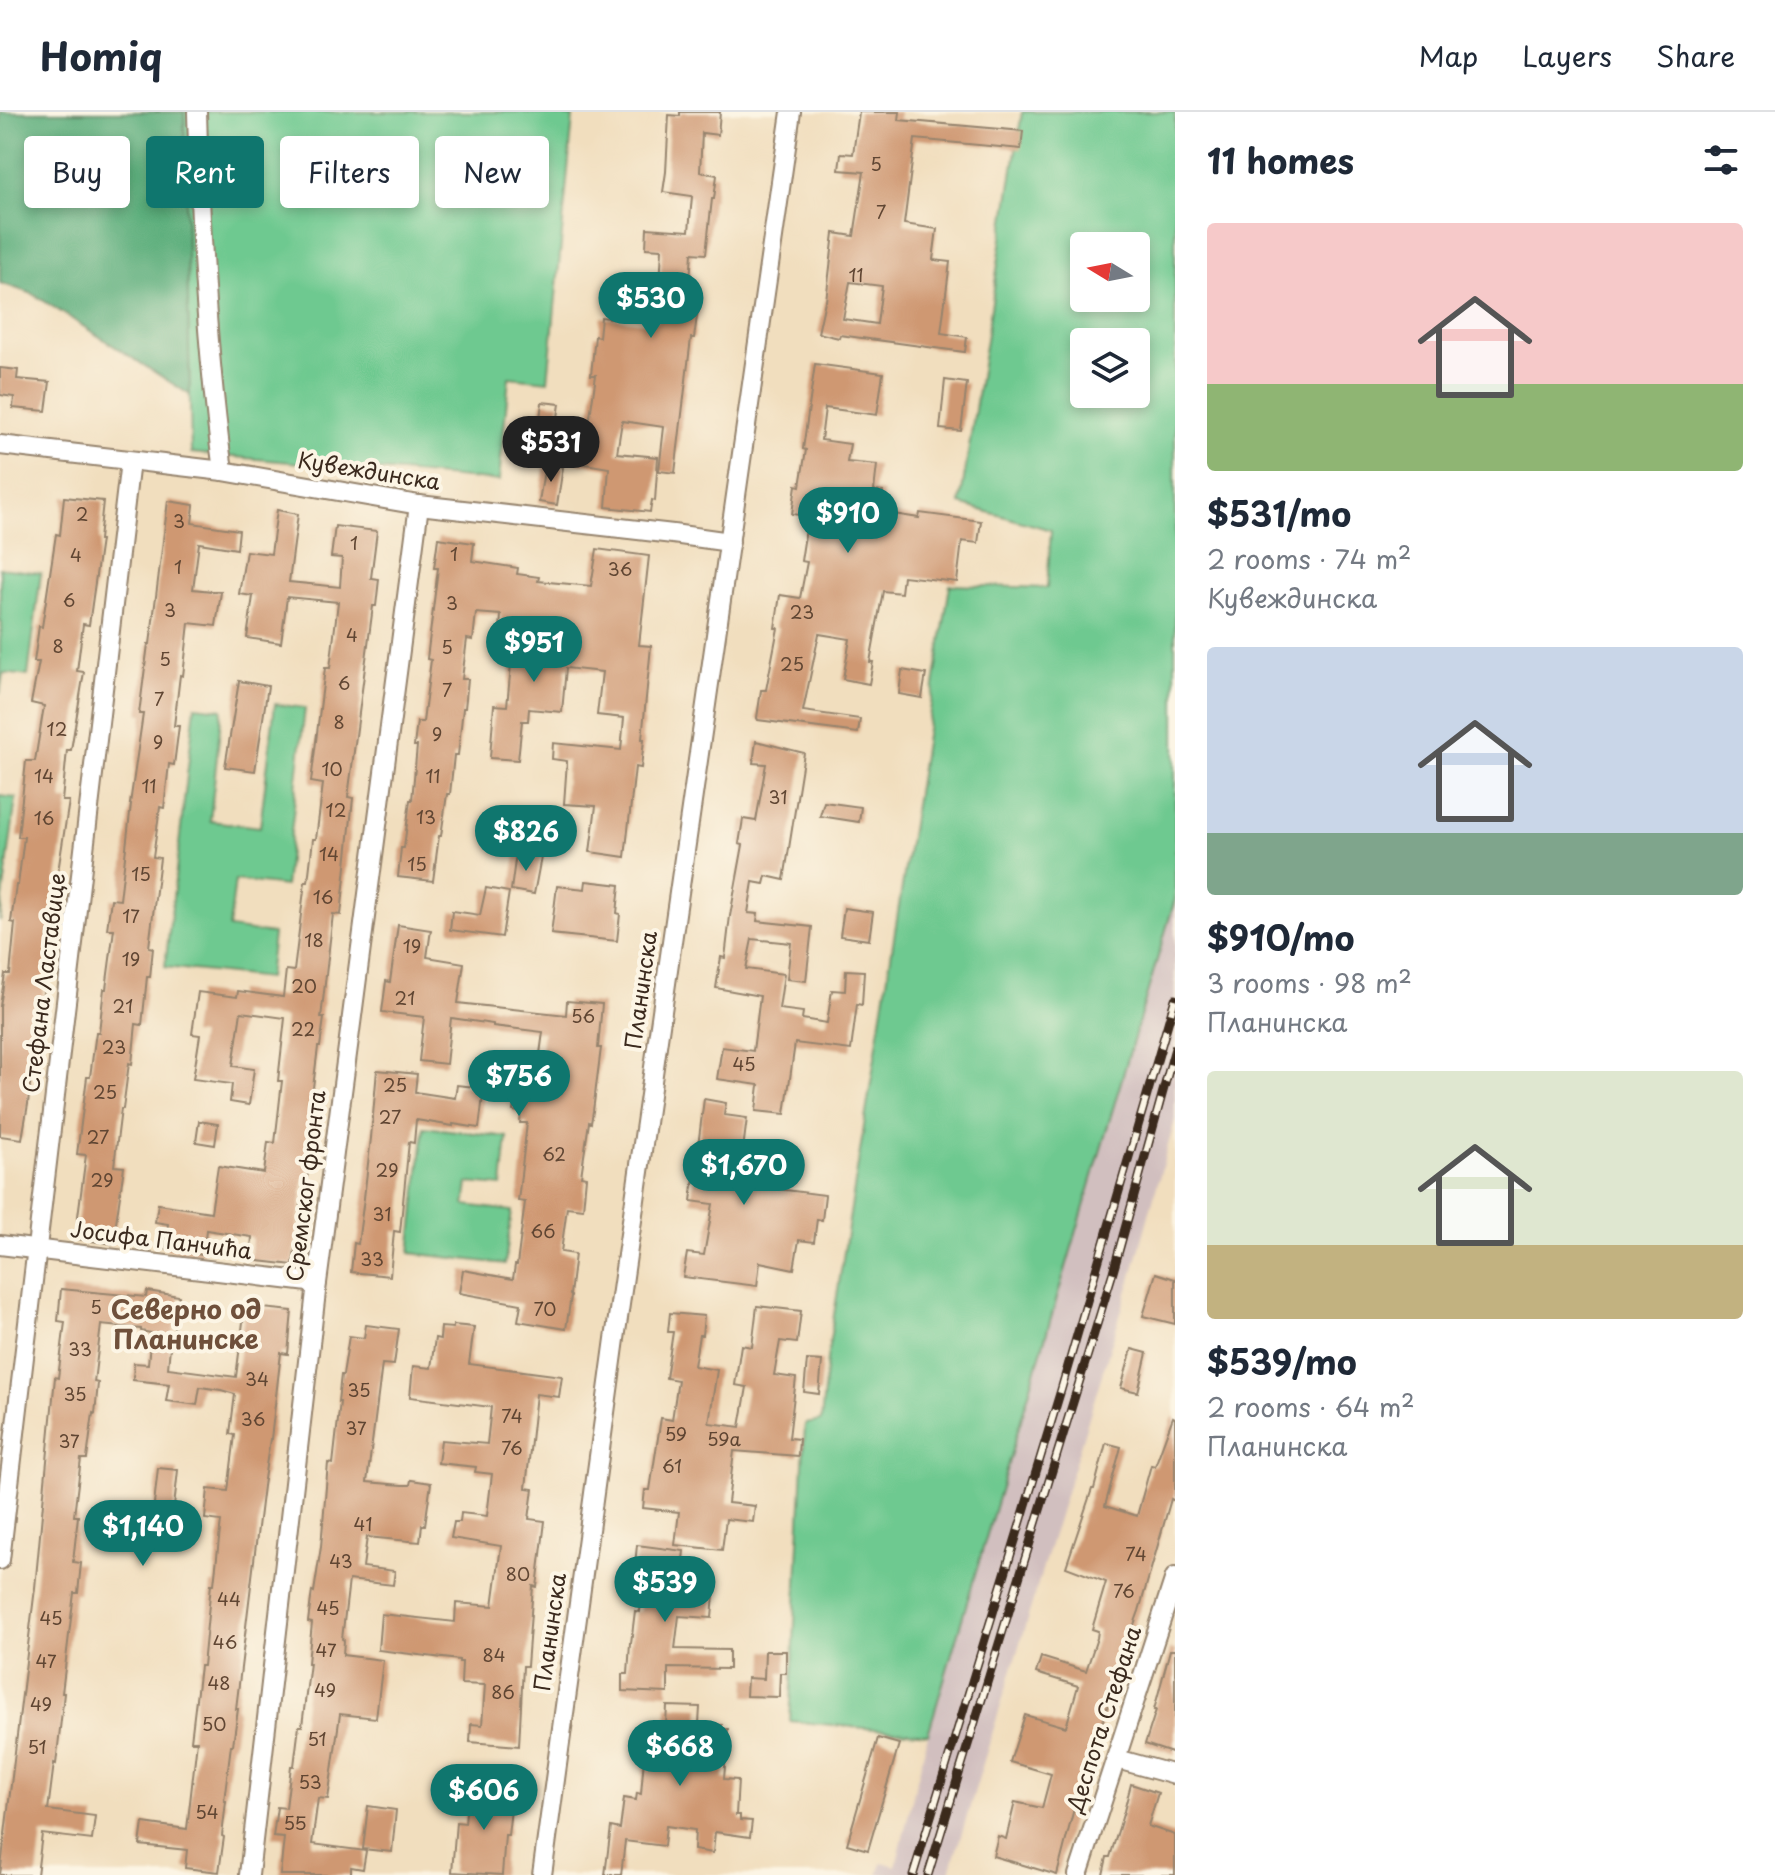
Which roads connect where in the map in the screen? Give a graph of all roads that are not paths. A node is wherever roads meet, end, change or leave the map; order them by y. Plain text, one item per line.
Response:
1 (197, 112) edge
2 (791, 112) edge
3 (0, 445) edge
4 (130, 461) junction
5 (223, 471) junction
6 (419, 505) junction
7 (730, 542) junction
8 (0, 1245) edge
9 (37, 1249) junction
10 (317, 1283) junction
11 (0, 1560) edge
12 (1175, 1577) edge
13 (1117, 1759) junction
14 (1175, 1775) edge
15 (249, 1875) edge
16 (542, 1875) edge
17 (1078, 1875) edge

1 - 5 street
2 - 7 street, Планинска
3 - 4 street, Кувеждинска
4 - 5 street, Кувеждинска
4 - 9 street, Стефана Ластавице
5 - 6 street, Кувеждинска
6 - 7 street, Кувеждинска
6 - 10 street, Сремског фронта
7 - 16 street, Планинска
8 - 9 street, Јосифа Панчића
9 - 10 street, Јосифа Панчића
9 - 11 street, Стефана Ластавице
10 - 15 street, Сремског фронта
12 - 13 street, Деспота Стефана
13 - 14 street
13 - 17 street, Деспота Стефана

